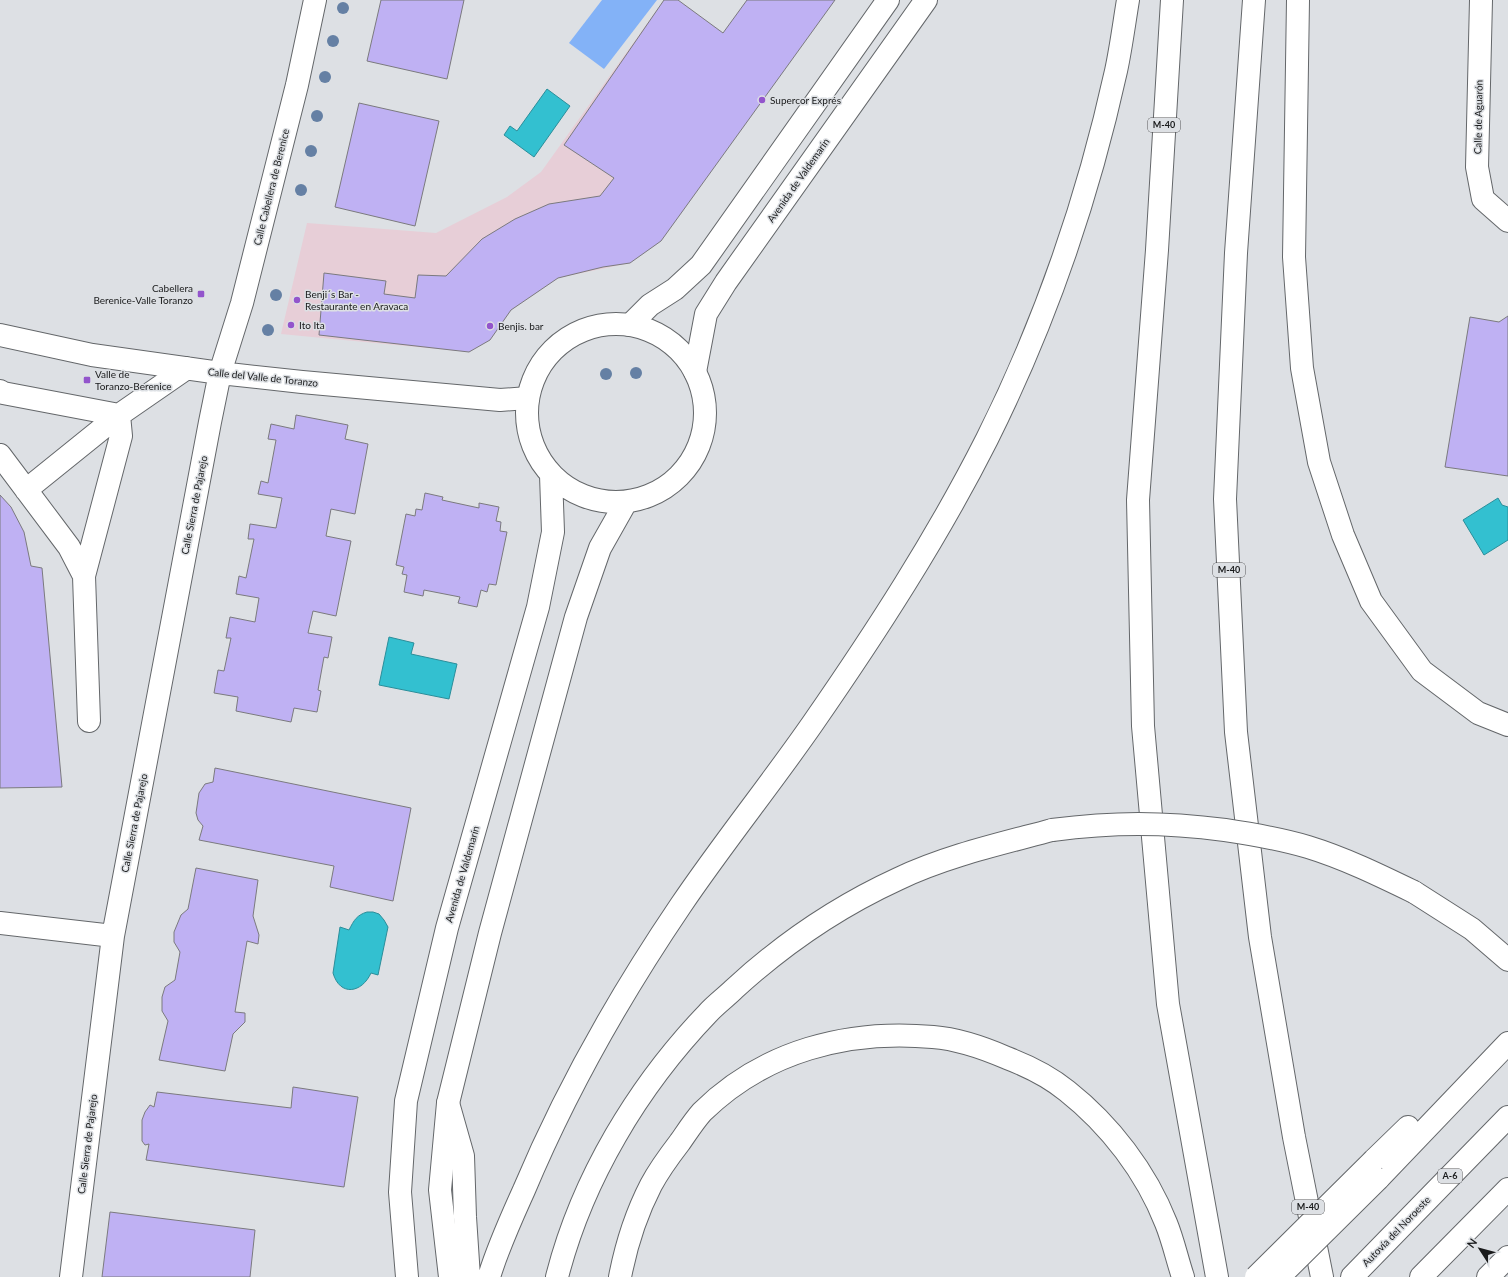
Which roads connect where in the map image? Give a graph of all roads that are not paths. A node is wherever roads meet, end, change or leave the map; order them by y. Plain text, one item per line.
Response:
1 (315, 0) edge
2 (888, 0) edge
3 (926, 0) edge
4 (1128, 0) edge
5 (1172, 0) edge
6 (1254, 0) edge
7 (1298, 0) edge
8 (1481, 0) edge
9 (1508, 221) edge
10 (630, 325) junction
11 (0, 335) edge
12 (187, 368) junction
13 (695, 372) junction
14 (220, 373) junction
15 (1, 393) edge
16 (528, 398) junction
17 (119, 415) junction
18 (0, 456) edge
19 (551, 475) junction
20 (26, 490) junction
21 (626, 502) junction
22 (84, 576) junction
23 (89, 721) dead end
24 (1508, 724) edge
25 (0, 923) edge
26 (113, 936) junction
27 (1508, 960) edge
28 (1508, 1042) edge
29 (448, 1103) junction
30 (1508, 1117) edge
31 (1294, 1137) junction
32 (1376, 1169) junction
33 (1508, 1189) edge
34 (1508, 1257) edge
35 (71, 1277) edge
36 (407, 1277) edge
37 (450, 1277) edge
38 (469, 1277) edge
39 (489, 1277) edge
40 (557, 1277) edge
41 (620, 1277) edge
42 (1183, 1277) edge
43 (1217, 1277) edge
44 (1256, 1277) edge
45 (1279, 1277) edge
46 (1322, 1277) edge
47 (1336, 1277) edge
48 (1352, 1277) edge
49 (1421, 1277) edge
50 (1488, 1277) edge
51 (1493, 1277) edge

1 - 14 main road, Calle Cabellera de Berenice
2 - 10 main road
3 - 13 main road, Avenida de Valdemarín
4 - 39 main road
5 - 43 main road, M-40
6 - 31 main road, M-40
7 - 24 main road
8 - 9 main road, Calle de Aguarón
10 - 13 main road
10 - 16 main road
11 - 12 main road, Calle del Valle de Toranzo
12 - 14 main road, Calle del Valle de Toranzo
12 - 17 main road
13 - 21 main road
14 - 16 main road, Calle del Valle de Toranzo
14 - 26 main road, Calle Sierra de Pajarejo
15 - 17 main road
16 - 19 main road
17 - 20 main road
17 - 22 main road
18 - 20 main road
19 - 21 main road
19 - 36 main road, Avenida de Valdemarín
20 - 22 main road
21 - 29 main road
22 - 23 main road
25 - 26 main road
26 - 35 main road, Calle Sierra de Pajarejo
27 - 40 main road, bridge
28 - 32 main road
29 - 37 main road
29 - 38 main road
30 - 48 main road, Autovía del Noroeste / A-6
31 - 46 main road, M-40
31 - 47 main road
32 - 44 main road, bridge
32 - 45 main road, bridge
33 - 49 main road
34 - 50 main road
34 - 51 main road
41 - 42 main road

